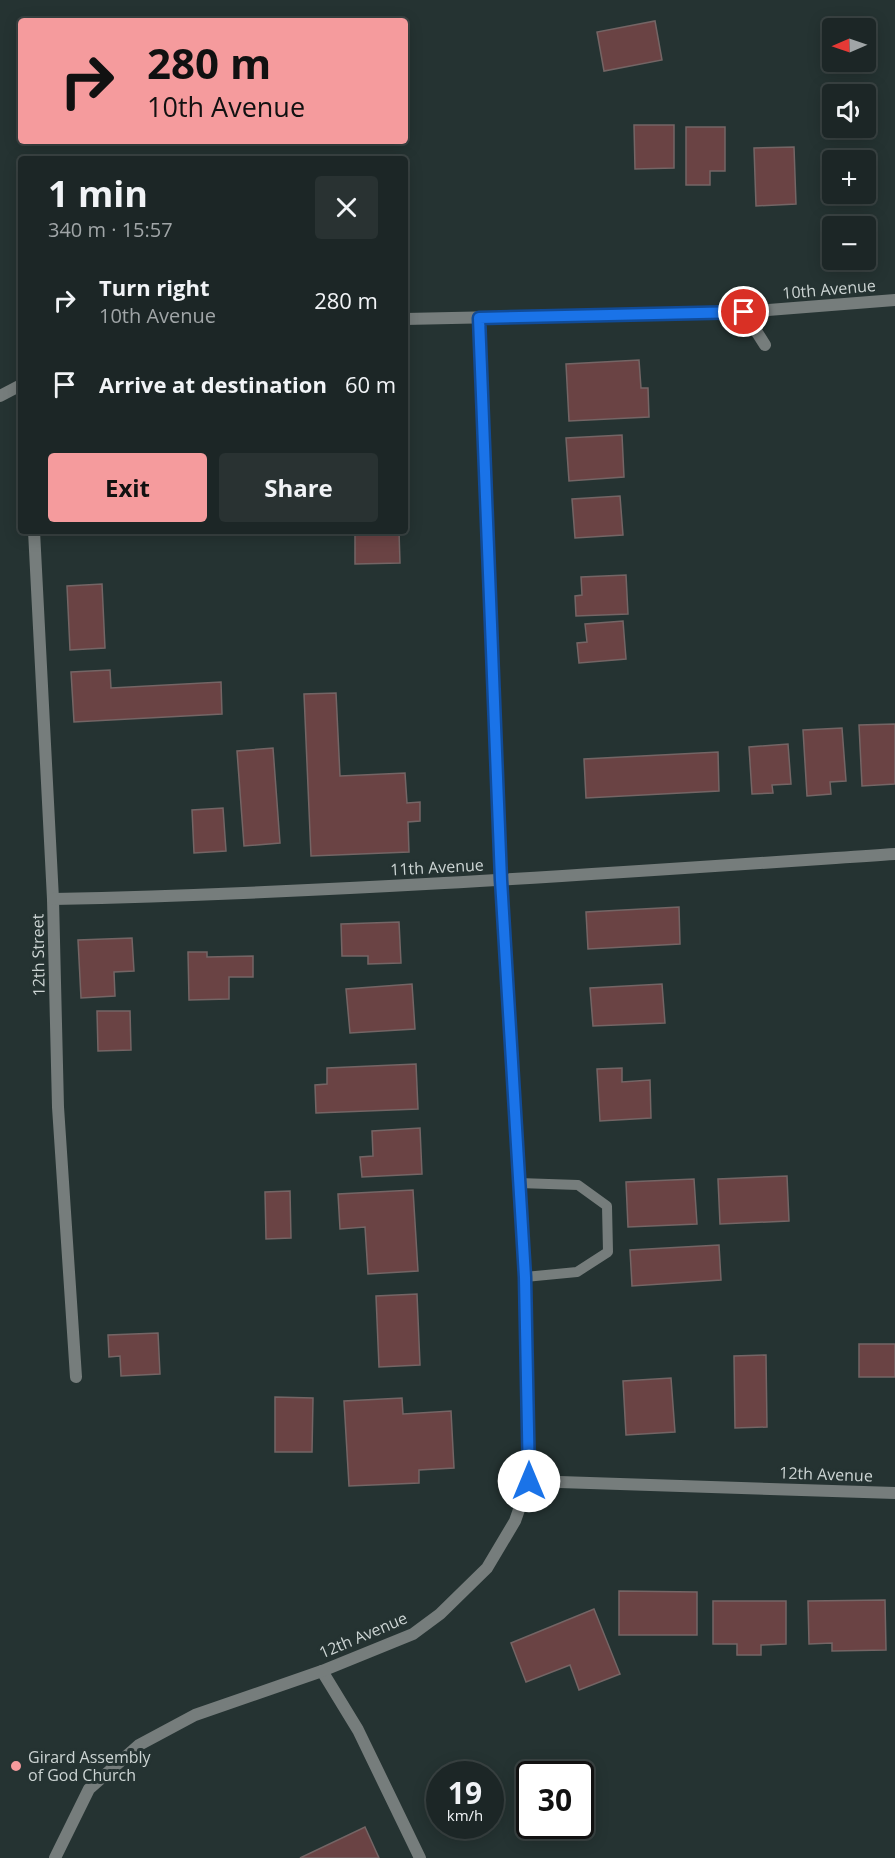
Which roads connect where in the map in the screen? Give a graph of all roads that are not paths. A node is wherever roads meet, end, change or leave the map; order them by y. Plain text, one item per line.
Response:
1 (895, 300) edge
2 (744, 312) junction
3 (479, 318) junction
4 (408, 319) edge
5 (765, 345) dead end
6 (18, 387) edge
7 (0, 396) edge
8 (34, 534) edge
9 (895, 854) edge
10 (501, 880) junction
11 (53, 899) junction
12 (519, 1183) junction
13 (525, 1277) junction
14 (76, 1377) dead end
15 (529, 1481) junction
16 (895, 1493) edge
17 (322, 1671) junction
18 (55, 1858) edge
19 (420, 1858) edge

1 - 2 street, 10th Avenue
2 - 3 street, 10th Avenue
2 - 5 street
3 - 4 street, 10th Avenue
3 - 10 street
6 - 7 street
8 - 11 street, 12th Street
9 - 10 street, 11th Avenue
10 - 11 street, 11th Avenue
10 - 12 street
11 - 14 street, 12th Street
12 - 13 street
12 - 13 lane
13 - 15 street
15 - 16 street, 12th Avenue
15 - 17 street, 12th Avenue
17 - 18 street, 12th Avenue
17 - 19 street

